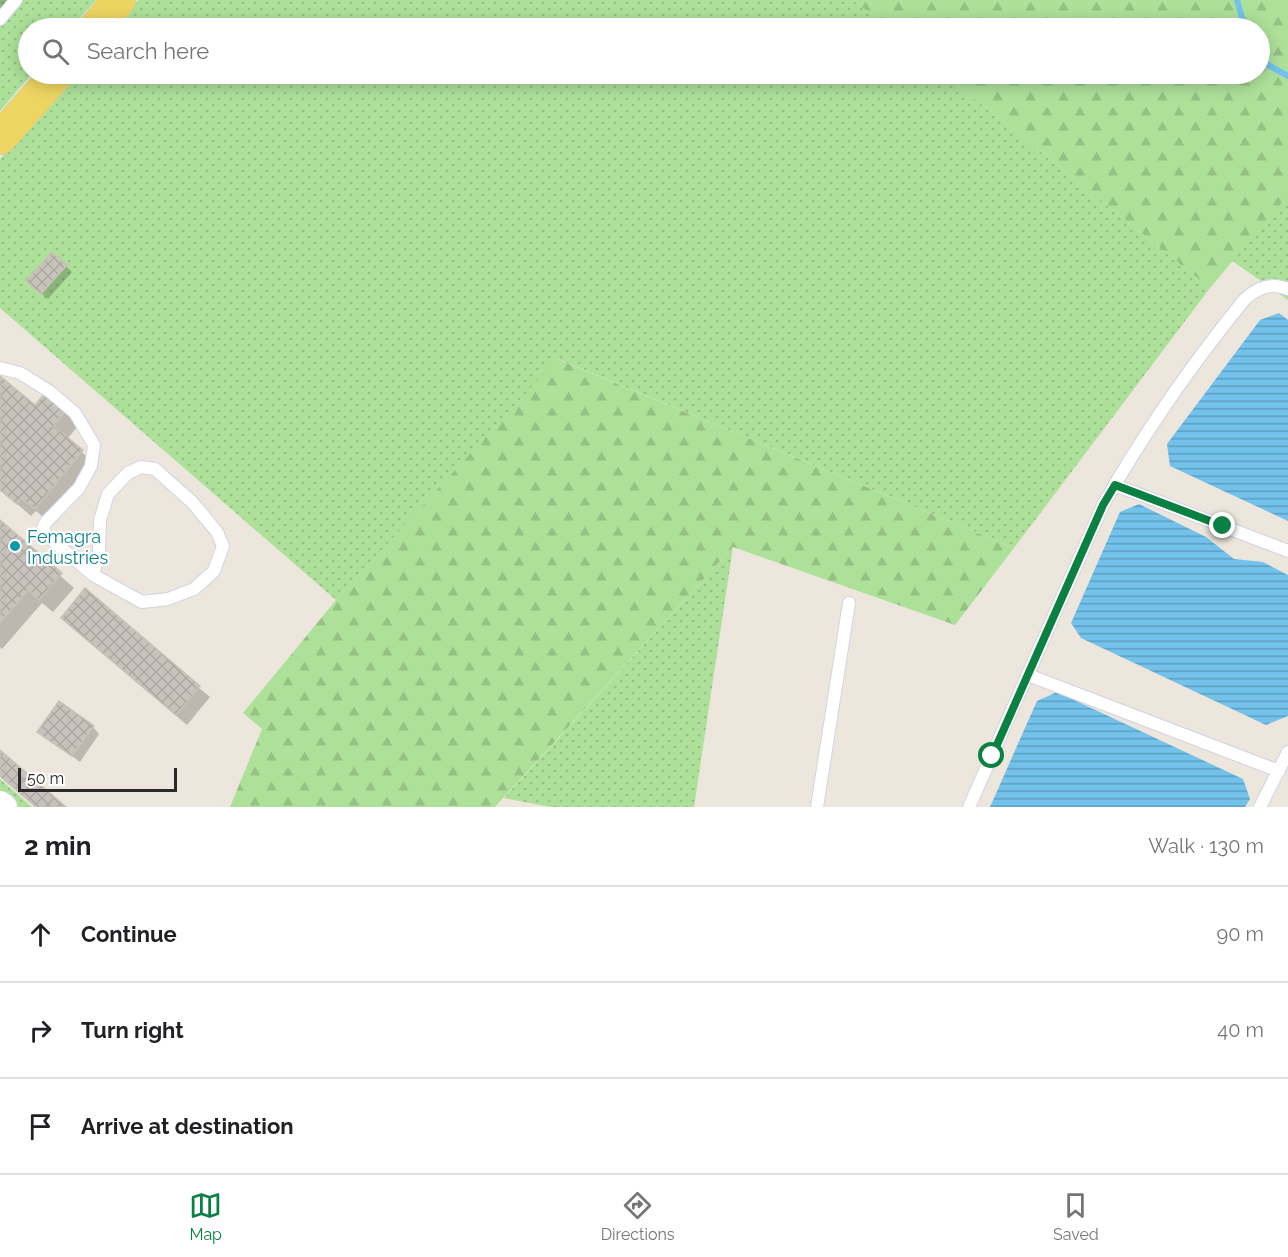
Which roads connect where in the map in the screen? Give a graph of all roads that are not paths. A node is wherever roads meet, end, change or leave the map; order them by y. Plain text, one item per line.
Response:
1 (16, 0) edge
2 (119, 0) edge
3 (104, 18) edge
4 (0, 19) edge
5 (48, 84) edge
6 (0, 138) edge
7 (1288, 289) edge
8 (0, 368) edge
9 (1115, 485) junction
10 (1288, 551) edge
11 (93, 575) junction
12 (849, 603) dead end
13 (1028, 675) junction
14 (1288, 752) edge
15 (1279, 771) junction
16 (0, 804) edge
17 (4, 807) edge
18 (817, 807) edge
19 (969, 807) edge
20 (1260, 807) edge

1 - 4 lane
2 - 3 main road
5 - 6 main road
7 - 9 lane
8 - 11 lane
9 - 10 lane
9 - 13 lane
11 - 11 lane
12 - 18 lane
13 - 15 lane
13 - 19 lane
14 - 15 lane
15 - 20 lane
16 - 17 street

